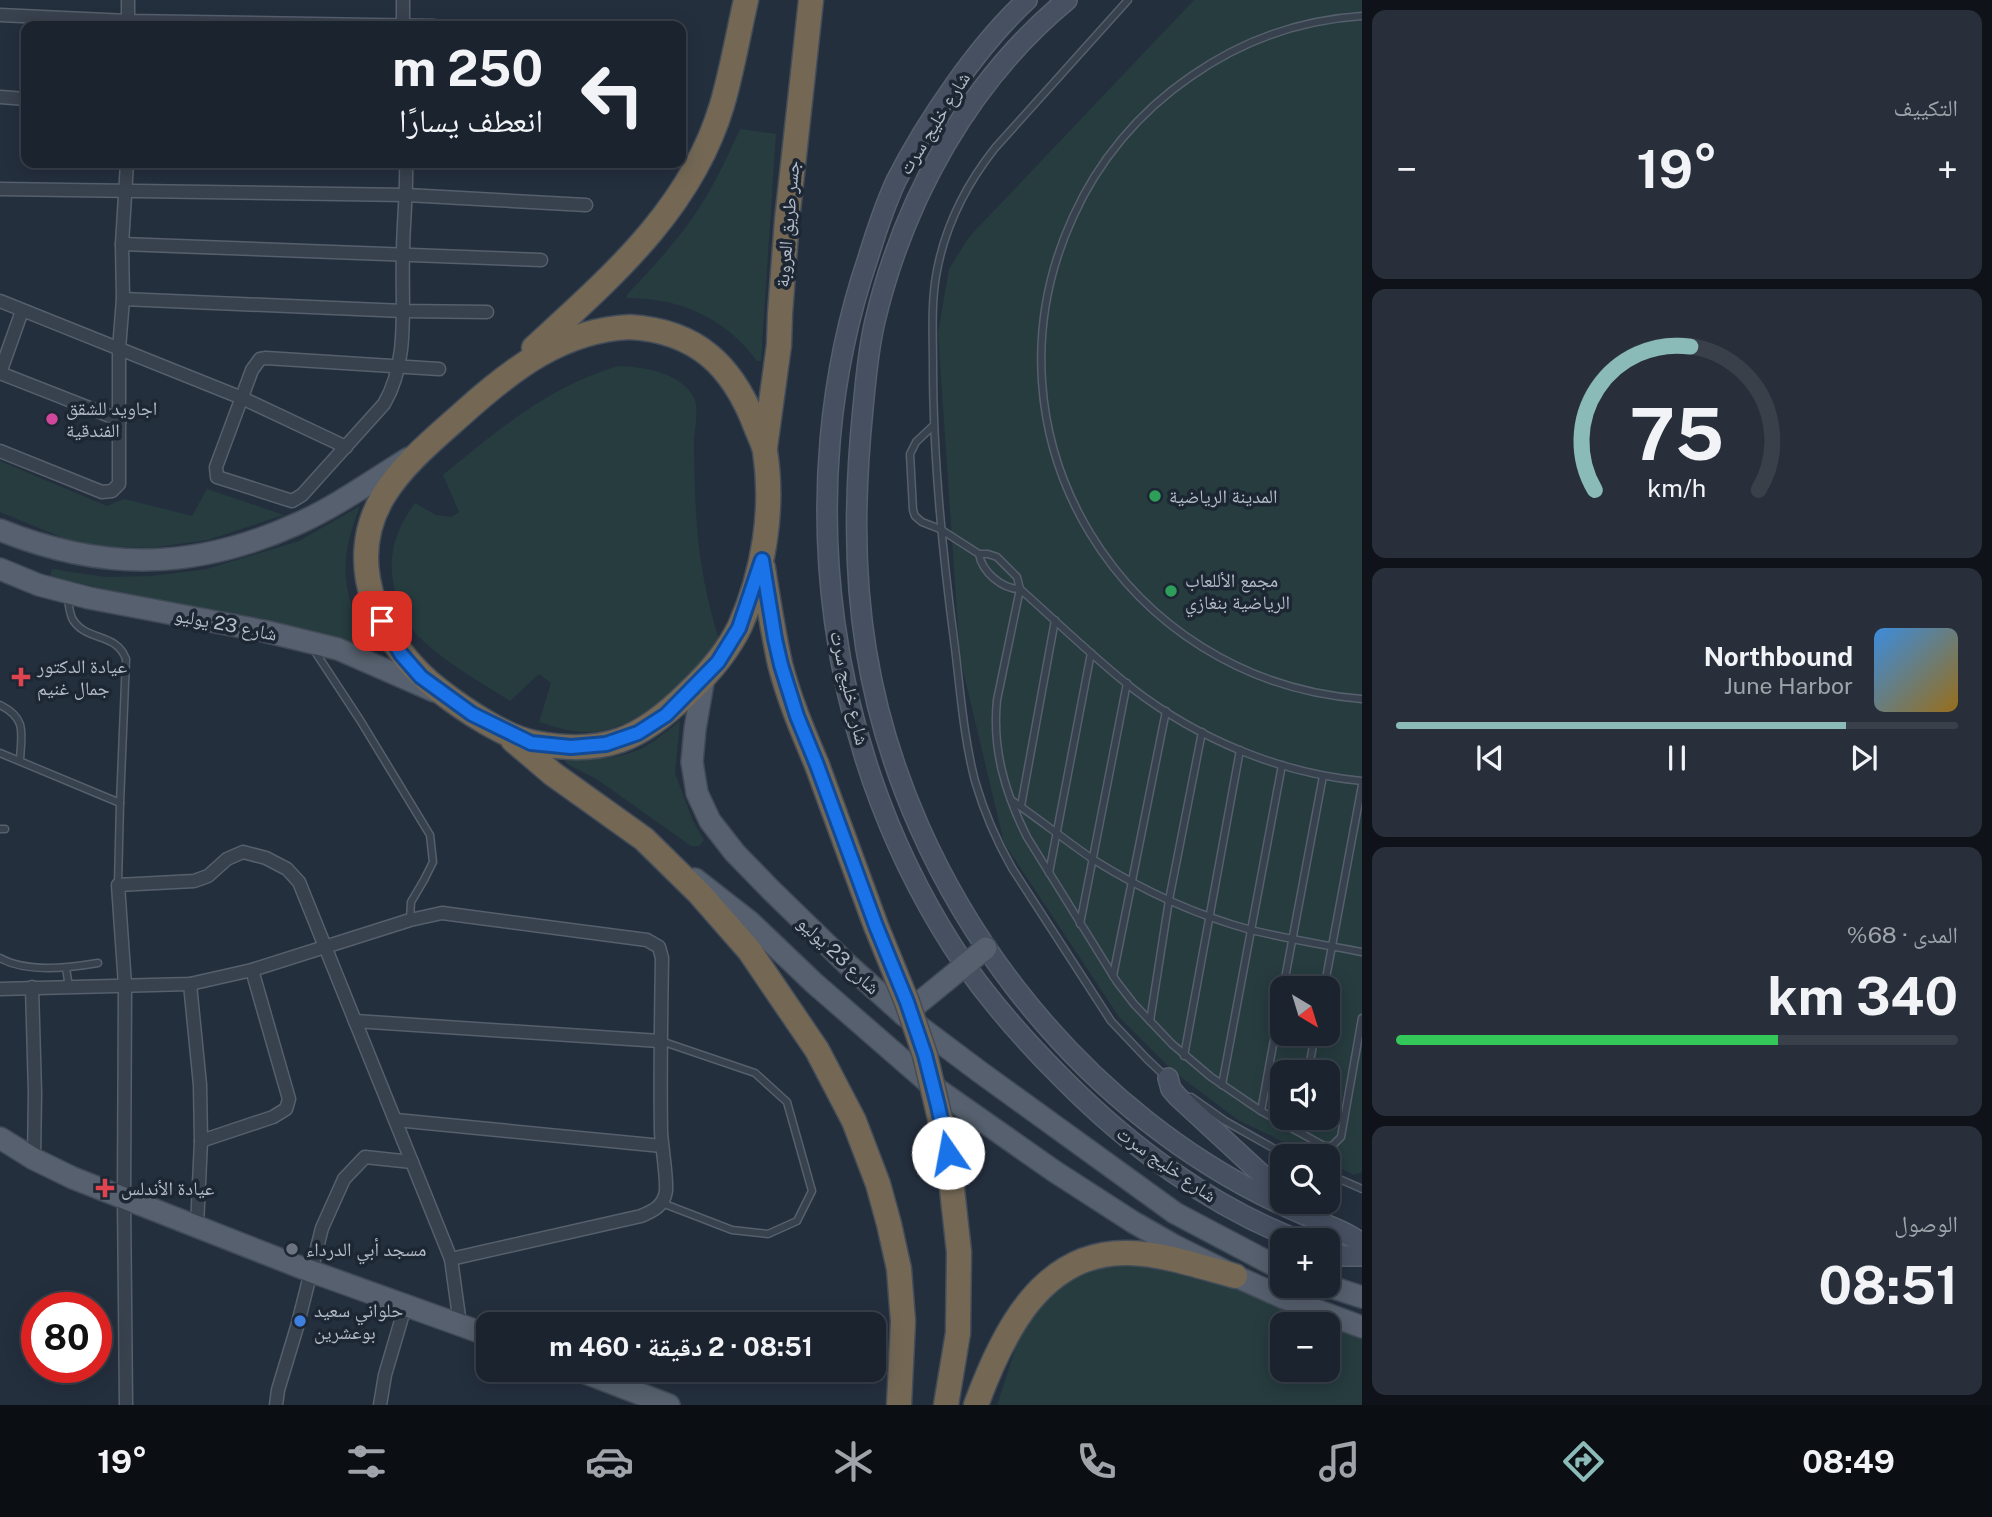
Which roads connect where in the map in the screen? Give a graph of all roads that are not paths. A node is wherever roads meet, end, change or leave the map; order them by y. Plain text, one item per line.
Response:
1 (128, 0) edge
2 (403, 0) edge
3 (746, 0) edge
4 (811, 0) edge
5 (1027, 0) edge
6 (1067, 0) edge
7 (1128, 0) edge
8 (0, 15) edge
9 (1362, 16) edge
10 (85, 21) edge
11 (128, 21) edge
12 (402, 21) edge
13 (0, 97) edge
14 (21, 99) edge
15 (127, 168) edge
16 (405, 168) edge
17 (0, 190) edge
18 (126, 192) junction
19 (407, 195) junction
20 (586, 205) dead end
21 (122, 244) junction
22 (402, 254) junction
23 (541, 260) dead end
24 (123, 299) junction
25 (0, 301) edge
26 (22, 311) junction
27 (403, 311) junction
28 (487, 312) dead end
29 (119, 349) junction
30 (399, 367) junction
31 (439, 369) dead end
32 (0, 373) edge
33 (500, 380) junction
34 (242, 398) junction
35 (120, 420) junction
36 (933, 426) junction
37 (346, 447) junction
38 (765, 448) junction
39 (0, 451) edge
40 (419, 452) junction
41 (940, 529) junction
42 (0, 530) edge
43 (979, 554) junction
44 (762, 560) junction
45 (0, 569) edge
46 (1020, 589) junction
47 (67, 592) junction
48 (1055, 621) junction
49 (307, 641) junction
50 (1091, 653) junction
51 (704, 677) junction
52 (1127, 683) junction
53 (446, 696) junction
54 (1362, 699) edge
55 (0, 705) edge
56 (1166, 711) junction
57 (502, 730) junction
58 (1202, 732) junction
59 (1240, 750) junction
60 (0, 753) edge
61 (20, 761) junction
62 (1282, 765) junction
63 (1323, 775) junction
64 (1362, 783) edge
65 (1010, 799) junction
66 (120, 803) junction
67 (1021, 806) junction
68 (1057, 833) junction
69 (1094, 859) junction
70 (670, 863) junction
71 (1049, 873) junction
72 (1131, 881) junction
73 (118, 885) junction
74 (1169, 900) junction
75 (1210, 917) junction
76 (410, 920) junction
77 (1080, 924) junction
78 (1250, 929) junction
79 (1292, 940) junction
80 (1332, 947) junction
81 (325, 948) junction
82 (986, 948) junction
83 (1362, 952) edge
84 (0, 958) edge
85 (98, 963) dead end
86 (965, 964) junction
87 (66, 968) junction
88 (253, 970) junction
89 (1113, 976) junction
90 (1285, 976) edge
91 (1326, 976) edge
92 (190, 984) junction
93 (125, 985) junction
94 (69, 987) junction
95 (32, 988) junction
96 (0, 989) edge
97 (904, 1015) junction
98 (1362, 1018) edge
99 (355, 1021) junction
100 (1150, 1021) junction
101 (660, 1041) junction
102 (1273, 1046) edge
103 (1184, 1056) junction
104 (1168, 1078) junction
105 (1222, 1085) junction
106 (1261, 1111) junction
107 (396, 1120) junction
108 (1297, 1131) joint
109 (0, 1138) edge
110 (201, 1142) junction
111 (662, 1146) junction
112 (1270, 1146) edge
113 (34, 1159) junction
114 (412, 1162) junction
115 (1340, 1179) edge
116 (1270, 1183) edge
117 (1362, 1189) edge
118 (124, 1198) junction
119 (1270, 1199) edge
120 (662, 1203) junction
121 (1308, 1214) edge
122 (197, 1226) junction
123 (1273, 1228) edge
124 (1362, 1244) edge
125 (1340, 1255) edge
126 (1362, 1256) edge
127 (451, 1259) junction
128 (1270, 1263) edge
129 (310, 1271) junction
130 (1235, 1276) junction
131 (1340, 1290) edge
132 (1362, 1297) edge
133 (405, 1307) junction
134 (460, 1324) junction
135 (1362, 1327) edge
136 (476, 1330) edge
137 (900, 1380) junction
138 (609, 1382) edge
139 (978, 1401) edge
140 (126, 1405) edge
141 (276, 1405) edge
142 (380, 1405) edge
143 (669, 1405) edge
144 (893, 1405) edge
145 (899, 1405) edge
146 (946, 1405) edge

1 - 11 street
2 - 12 street
3 - 33 highway
4 - 38 highway, جسر طريق العروبة
5 - 86 main road, شارع خليج سرت
6 - 82 main road, شارع خليج سرت
7 - 36 lane
8 - 10 street
9 - 54 lane
13 - 14 street
15 - 18 street
16 - 19 street
17 - 18 street
18 - 19 street
18 - 21 street
19 - 20 street
19 - 22 street
21 - 22 street
21 - 24 street
22 - 23 street
22 - 27 street
24 - 27 street
24 - 29 street
25 - 26 street
26 - 29 street
26 - 32 street
27 - 28 street
27 - 30 street
29 - 34 street
29 - 35 street
30 - 31 street
30 - 34 street
30 - 37 street
32 - 35 street
33 - 38 highway
33 - 40 highway
34 - 37 street
34 - 37 street
35 - 39 street
36 - 41 lane
36 - 41 lane
38 - 44 highway
40 - 42 main road
40 - 53 highway
41 - 43 lane
41 - 104 lane
43 - 46 lane
43 - 46 lane
44 - 51 highway
44 - 146 highway, bridge
45 - 47 main road, شارع 23 يوليو
46 - 48 lane
46 - 65 lane
47 - 49 main road, شارع 23 يوليو
47 - 66 lane
48 - 50 lane
48 - 67 lane
49 - 53 main road, شارع 23 يوليو
49 - 76 lane
50 - 52 lane
50 - 68 lane
51 - 57 highway
51 - 97 main road, شارع 23 يوليو
52 - 56 lane
52 - 69 lane
53 - 57 highway
55 - 61 lane
56 - 58 lane
56 - 72 lane
57 - 70 highway
58 - 59 lane
58 - 74 lane
59 - 62 lane
59 - 75 lane
60 - 61 lane
61 - 66 lane
62 - 63 lane
62 - 78 lane
63 - 64 lane
63 - 79 lane
64 - 80 lane
65 - 67 lane
65 - 71 lane
66 - 73 lane
67 - 68 lane
68 - 69 lane
68 - 71 lane
69 - 72 lane
69 - 77 lane
70 - 130 main road, شارع 23 يوليو
70 - 137 highway
71 - 77 lane
72 - 74 lane
72 - 89 lane
73 - 81 street
73 - 93 street
74 - 75 lane
74 - 100 lane
75 - 78 lane
75 - 103 lane
76 - 81 street
76 - 101 street
77 - 89 lane
78 - 79 lane
78 - 105 lane
79 - 80 lane
79 - 90 lane
80 - 83 lane
80 - 91 lane
81 - 88 street
81 - 99 street
82 - 86 main road
82 - 119 main road, شارع خليج سرت
84 - 87 lane
85 - 87 lane
86 - 97 main road
86 - 123 main road, شارع خليج سرت
87 - 94 lane
88 - 92 street
88 - 110 street
89 - 100 lane
92 - 93 street
92 - 110 street
93 - 94 street
93 - 118 street
94 - 95 street
95 - 96 street
95 - 113 street
97 - 128 main road, شارع 23 يوليو
98 - 108 lane
99 - 101 street
99 - 107 street
100 - 103 lane
101 - 111 street
101 - 120 lane
102 - 106 lane
103 - 105 lane
104 - 112 lane
104 - 116 main road
105 - 106 lane
106 - 108 lane
107 - 111 street
107 - 114 street
109 - 113 main road
110 - 122 street
111 - 120 street
113 - 118 main road
114 - 127 street
114 - 129 street
115 - 117 lane
118 - 122 main road
118 - 140 street
120 - 127 street
121 - 124 main road, شارع خليج سرت
122 - 129 main road
125 - 126 main road
127 - 134 street
129 - 133 main road
129 - 141 street
130 - 135 main road, شارع 23 يوليو
130 - 139 highway
131 - 132 main road
133 - 134 main road
133 - 142 street
134 - 136 main road
137 - 144 highway
137 - 145 highway
138 - 143 main road

